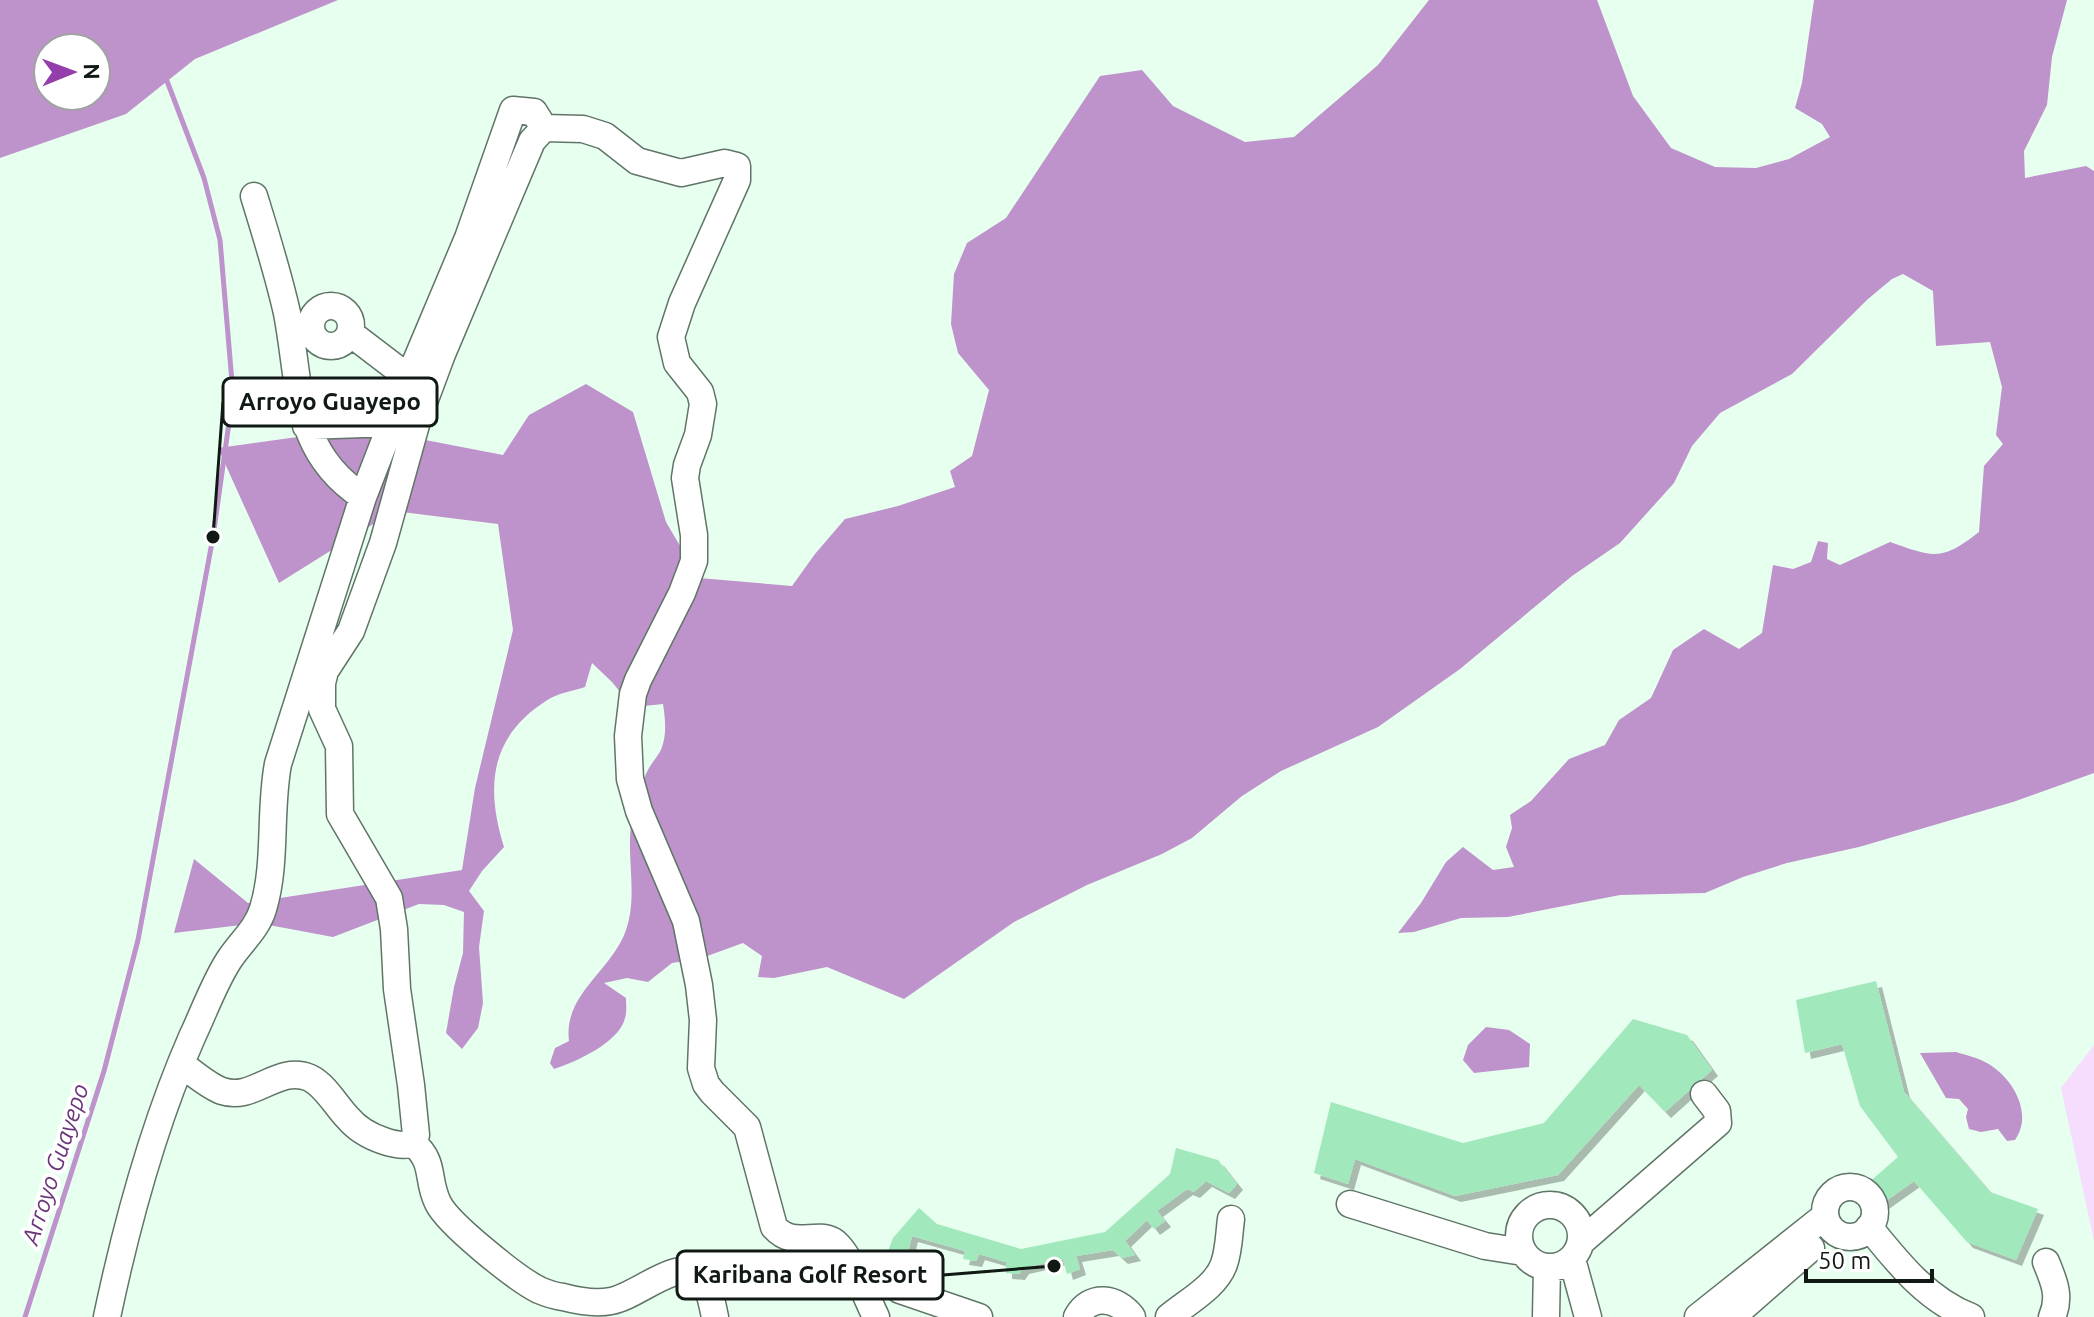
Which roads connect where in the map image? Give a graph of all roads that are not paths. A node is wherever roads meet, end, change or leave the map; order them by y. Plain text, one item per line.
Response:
1 (544, 128) junction
2 (254, 196) dead end
3 (350, 333) dead end
4 (409, 378) junction
5 (392, 423) junction
6 (306, 426) junction
7 (363, 497) junction
8 (181, 1064) junction
9 (1704, 1094) dead end
10 (413, 1143) junction
11 (1350, 1204) dead end
12 (1231, 1219) dead end
13 (1829, 1223) junction
14 (1869, 1227) junction
15 (1523, 1252) junction
16 (1566, 1256) junction
17 (2046, 1262) dead end
18 (900, 1290) dead end
19 (107, 1317) edge
20 (715, 1317) edge
21 (876, 1317) edge
22 (979, 1317) edge
23 (1077, 1317) edge
24 (1132, 1317) edge
25 (1169, 1317) edge
26 (1546, 1317) edge
27 (1588, 1317) edge
28 (1698, 1317) edge
29 (1732, 1317) edge
30 (1971, 1317) edge
31 (2052, 1317) edge

1 - 4 street
1 - 10 street
1 - 21 street
2 - 6 street
3 - 4 street
4 - 5 street
5 - 6 street
5 - 7 street
6 - 7 street
7 - 8 street
8 - 10 street
8 - 19 street
9 - 16 street
10 - 20 street
11 - 15 street
12 - 25 street
13 - 14 street
13 - 14 street
13 - 28 street
13 - 29 street
14 - 30 street
15 - 16 street
15 - 16 street
16 - 26 street
16 - 27 street
17 - 31 street
18 - 22 street
23 - 24 street

